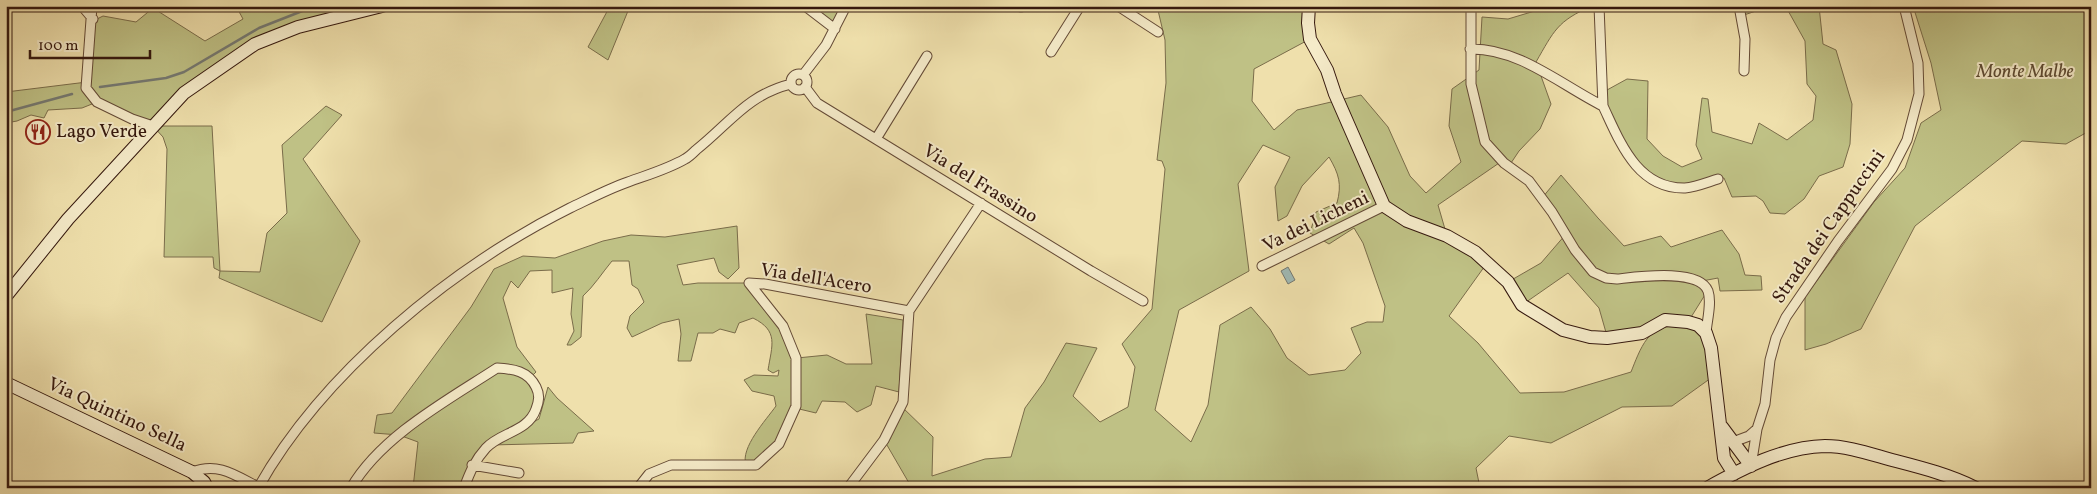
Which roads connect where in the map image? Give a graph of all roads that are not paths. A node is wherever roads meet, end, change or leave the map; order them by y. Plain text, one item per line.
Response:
1 (82, 6) edge
2 (92, 6) edge
3 (382, 6) edge
4 (805, 6) edge
5 (846, 6) edge
6 (1080, 6) edge
7 (1118, 6) edge
8 (1310, 6) edge
9 (1470, 6) edge
10 (1599, 6) edge
11 (1739, 6) edge
12 (1904, 6) edge
13 (93, 19) junction
14 (835, 29) junction
15 (1158, 32) dead end
16 (1470, 49) junction
17 (1051, 52) dead end
18 (927, 56) dead end
19 (1744, 70) dead end
20 (803, 75) junction
21 (791, 84) junction
22 (806, 87) junction
23 (1603, 106) junction
24 (153, 126) junction
25 (876, 139) junction
26 (1718, 179) dead end
27 (980, 203) junction
28 (1384, 206) junction
29 (1262, 266) dead end
30 (6, 296) edge
31 (1143, 301) dead end
32 (909, 311) junction
33 (1706, 333) junction
34 (6, 384) edge
35 (1721, 424) junction
36 (1757, 428) junction
37 (1732, 442) junction
38 (1724, 455) junction
39 (472, 465) junction
40 (1751, 466) junction
41 (192, 472) junction
42 (519, 474) dead end
43 (1734, 474) junction
44 (1722, 484) edge
45 (207, 488) edge
46 (258, 488) edge
47 (351, 488) edge
48 (464, 488) edge
49 (638, 488) edge
50 (848, 488) edge
51 (1706, 488) edge
52 (1976, 488) edge

1 - 13 street
2 - 13 street
3 - 24 street
4 - 14 street
5 - 14 street
6 - 17 street
7 - 15 street
8 - 28 street
9 - 16 street
10 - 23 street
11 - 19 street
12 - 36 street, Strada dei Cappuccini
13 - 24 street
14 - 20 street
16 - 23 street
16 - 33 street
18 - 25 street
20 - 21 street
20 - 22 street
21 - 22 street
21 - 46 street
22 - 25 street, Via del Frassino
23 - 26 street
24 - 30 street
25 - 27 street, Via del Frassino
27 - 31 street, Via del Frassino
27 - 32 street
28 - 29 street, Va dei Licheni
28 - 33 street
32 - 49 street, Via dell'Acero
32 - 50 street
33 - 35 street
34 - 41 street, Via Quintino Sella
35 - 37 street
35 - 38 street
36 - 37 street
36 - 40 street, Strada dei Cappuccini
37 - 38 street
37 - 40 street
38 - 43 street
38 - 51 street
39 - 42 street
39 - 47 street
39 - 48 street
40 - 43 street
40 - 52 street
41 - 45 street, Via Quintino Sella
41 - 46 street
43 - 44 street
44 - 51 street

